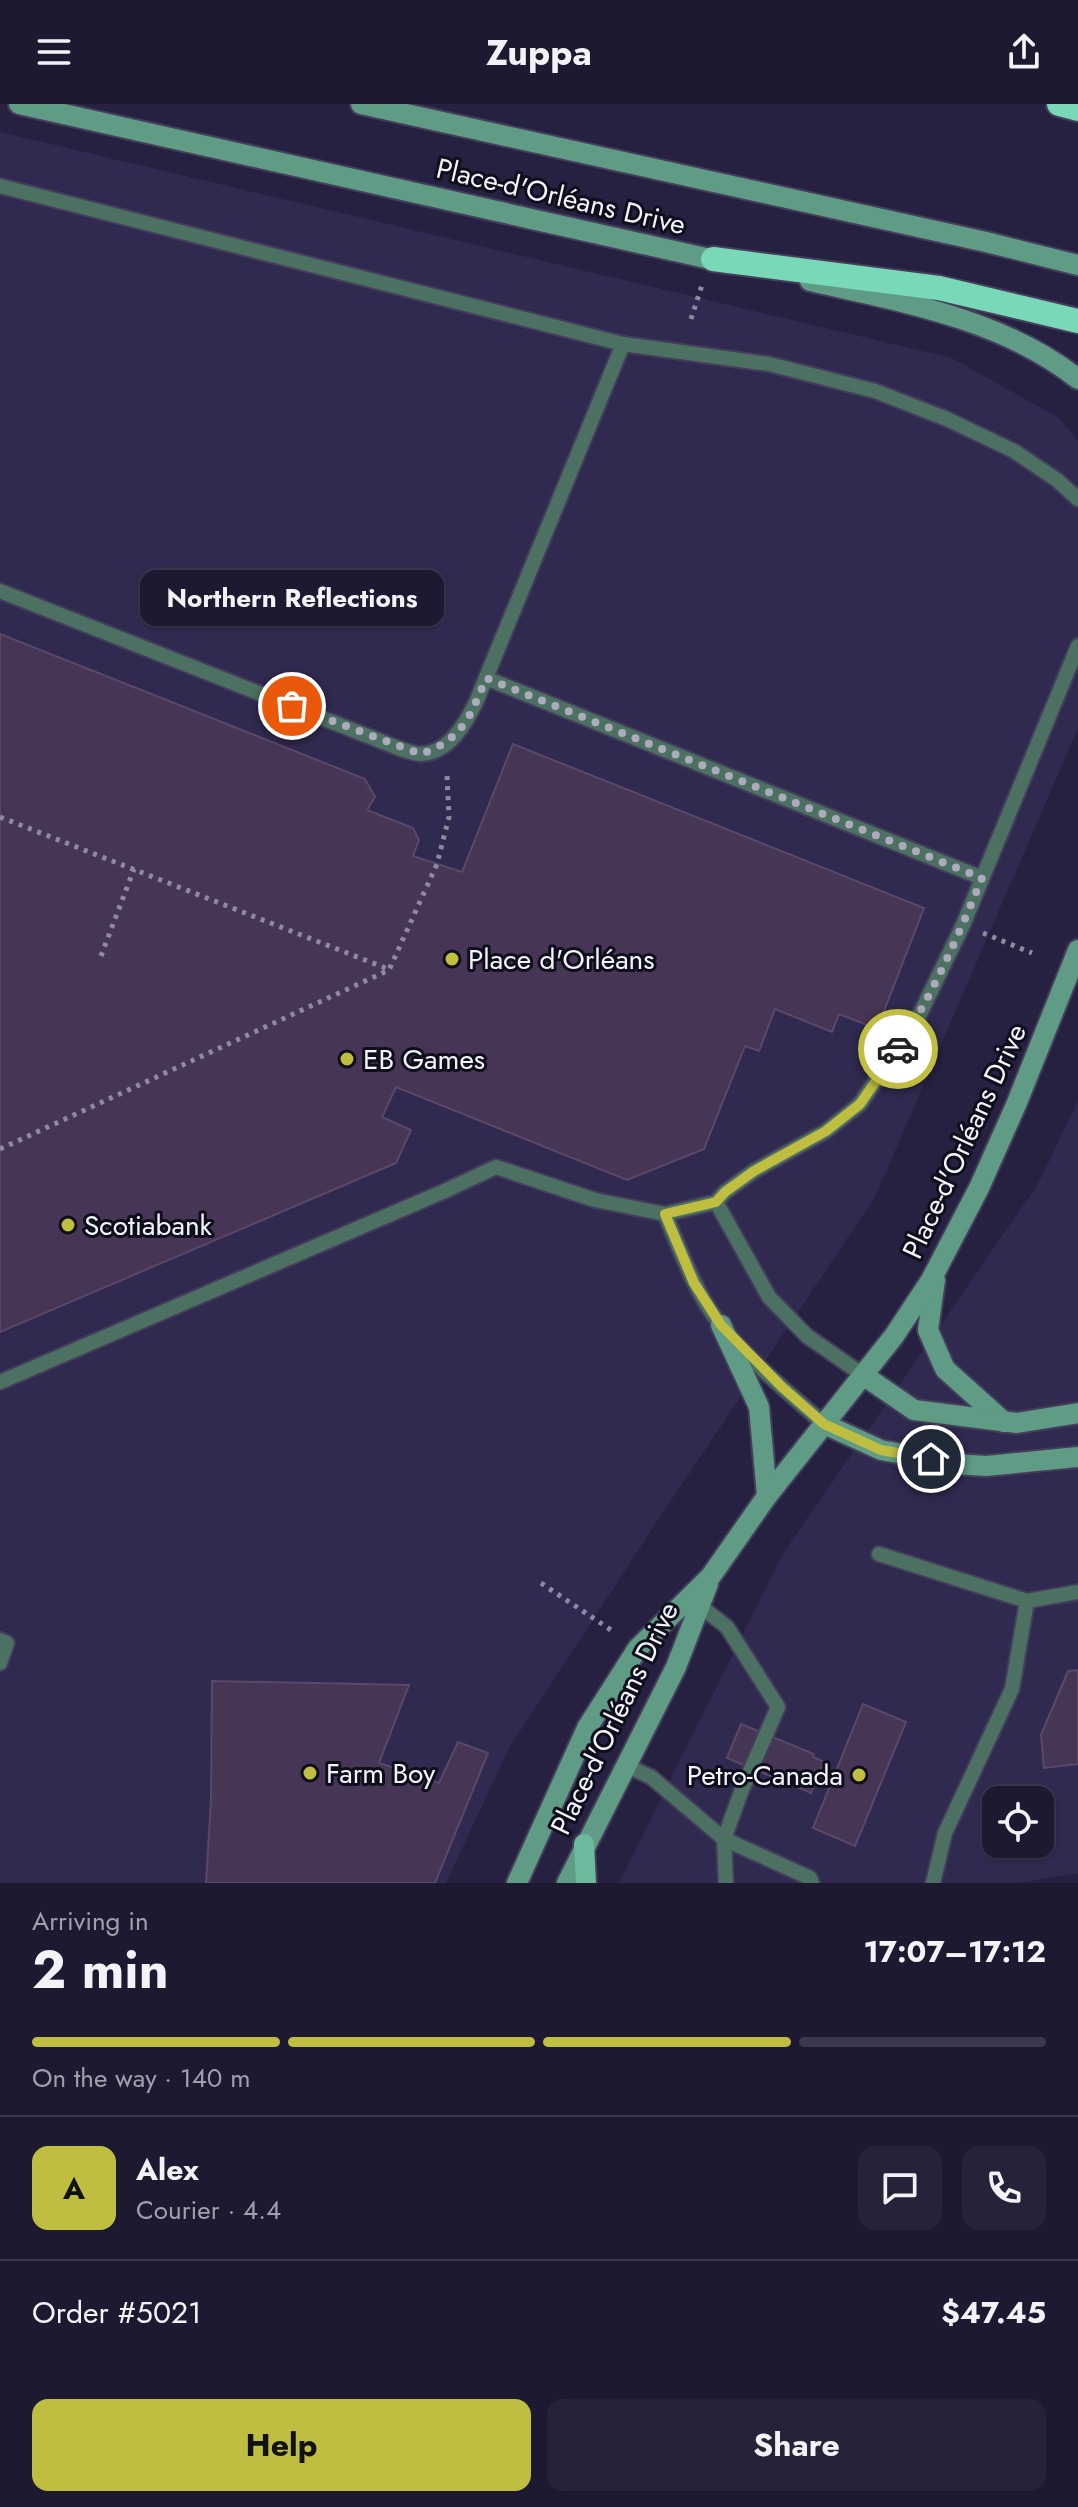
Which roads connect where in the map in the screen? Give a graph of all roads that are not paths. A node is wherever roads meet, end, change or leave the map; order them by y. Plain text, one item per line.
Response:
1 (19, 104) edge
2 (361, 104) edge
3 (1059, 104) edge
4 (1078, 109) edge
5 (0, 186) edge
6 (1078, 265) edge
7 (709, 270) junction
8 (1078, 321) edge
9 (623, 344) junction
10 (1078, 379) edge
11 (1078, 499) edge
12 (0, 591) edge
13 (1078, 646) edge
14 (486, 678) junction
15 (982, 878) junction
16 (1078, 950) edge
17 (716, 1202) junction
18 (665, 1214) junction
19 (937, 1269) junction
20 (721, 1325) junction
21 (863, 1375) junction
22 (0, 1382) edge
23 (1078, 1413) edge
24 (1004, 1422) junction
25 (824, 1424) junction
26 (1078, 1457) edge
27 (767, 1496) junction
28 (879, 1554) dead end
29 (711, 1576) junction
30 (1078, 1592) edge
31 (1027, 1601) junction
32 (700, 1606) junction
33 (0, 1640) edge
34 (0, 1663) edge
35 (625, 1765) junction
36 (724, 1839) junction
37 (584, 1844) junction
38 (517, 1883) edge
39 (567, 1883) edge
40 (586, 1883) edge
41 (726, 1883) edge
42 (812, 1883) edge
43 (933, 1883) edge

1 - 7 main road, Place-d'Orléans Drive
2 - 6 main road, Place-d'Orléans Drive
3 - 4 highway
5 - 9 lane
7 - 8 highway
7 - 10 main road, Place-d'Orléans Drive
9 - 11 lane
9 - 14 lane
12 - 14 lane
13 - 15 lane
14 - 15 lane
15 - 17 lane
16 - 19 main road, Place-d'Orléans Drive
17 - 18 lane
17 - 21 lane
18 - 20 lane
18 - 22 lane
19 - 21 main road, Place-d'Orléans Drive
19 - 24 main road
20 - 25 lane
20 - 27 main road
21 - 24 main road
21 - 25 main road, Place-d'Orléans Drive
23 - 24 main road
25 - 26 main road
25 - 27 main road, Place-d'Orléans Drive
27 - 29 main road, Place-d'Orléans Drive
28 - 31 lane
29 - 32 main road, Place-d'Orléans Drive
29 - 38 main road, Place-d'Orléans Drive
30 - 31 lane
31 - 43 lane
32 - 35 main road, Place-d'Orléans Drive
32 - 36 lane
33 - 34 lane
35 - 36 lane
35 - 37 main road, Place-d'Orléans Drive
36 - 41 lane
36 - 42 lane
37 - 39 main road, Place-d'Orléans Drive
37 - 40 main road

